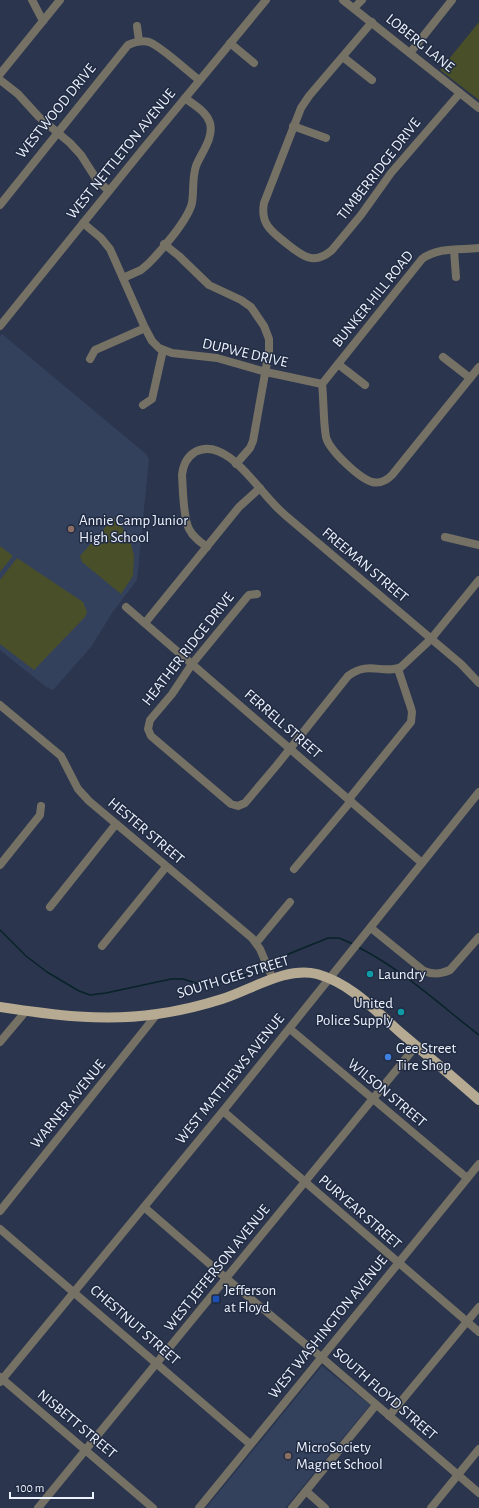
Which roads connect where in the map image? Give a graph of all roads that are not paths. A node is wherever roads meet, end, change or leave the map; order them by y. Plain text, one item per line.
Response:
1 (32, 0) edge
2 (60, 0) edge
3 (266, 0) edge
4 (343, 0) edge
5 (362, 0) edge
6 (452, 0) edge
7 (354, 8) junction
8 (44, 21) junction
9 (372, 22) junction
10 (137, 26) dead end
11 (140, 41) junction
12 (230, 43) junction
13 (410, 53) junction
14 (343, 57) junction
15 (254, 63) dead end
16 (0, 74) edge
17 (0, 80) edge
18 (199, 80) junction
19 (372, 80) dead end
20 (460, 93) junction
21 (184, 98) junction
22 (479, 108) edge
23 (293, 126) junction
24 (58, 132) junction
25 (326, 138) dead end
26 (109, 191) junction
27 (0, 204) edge
28 (83, 223) junction
29 (164, 244) junction
30 (479, 248) edge
31 (454, 250) junction
32 (456, 277) dead end
33 (123, 278) junction
34 (0, 326) edge
35 (145, 328) junction
36 (163, 350) junction
37 (443, 357) dead end
38 (90, 359) dead end
39 (338, 364) junction
40 (479, 367) edge
41 (266, 372) junction
42 (470, 378) junction
43 (322, 384) junction
44 (365, 385) dead end
45 (143, 405) dead end
46 (236, 464) junction
47 (260, 488) junction
48 (445, 537) dead end
49 (479, 545) edge
50 (207, 547) junction
51 (479, 580) edge
52 (257, 594) dead end
53 (126, 607) dead end
54 (145, 623) junction
55 (431, 639) junction
56 (192, 664) junction
57 (398, 668) junction
58 (479, 683) edge
59 (0, 705) edge
60 (290, 748) junction
61 (479, 792) edge
62 (350, 800) junction
63 (41, 806) dead end
64 (116, 824) junction
65 (2, 860) edge
66 (422, 863) junction
67 (166, 867) junction
68 (294, 869) dead end
69 (290, 902) dead end
70 (50, 907) dead end
71 (371, 928) junction
72 (479, 937) edge
73 (256, 943) junction
74 (102, 946) dead end
75 (271, 975) junction
76 (330, 978) junction
77 (0, 1007) edge
78 (26, 1011) junction
79 (157, 1014) junction
80 (290, 1029) junction
81 (0, 1042) edge
82 (416, 1046) junction
83 (373, 1098) junction
84 (479, 1100) edge
85 (223, 1111) junction
86 (479, 1164) edge
87 (467, 1178) junction
88 (305, 1183) junction
89 (144, 1207) junction
90 (0, 1211) edge
91 (0, 1229) edge
92 (398, 1263) junction
93 (226, 1279) junction
94 (74, 1292) junction
95 (479, 1308) edge
96 (467, 1322) junction
97 (479, 1332) edge
98 (321, 1357) junction
99 (157, 1363) junction
100 (1, 1380) edge
101 (376, 1405) junction
102 (389, 1416) junction
103 (250, 1444) junction
104 (479, 1449) edge
105 (86, 1450) junction
106 (458, 1475) junction
107 (306, 1491) junction
108 (479, 1493) edge
109 (38, 1508) edge
110 (153, 1508) edge
111 (199, 1508) edge
112 (292, 1508) edge
113 (325, 1508) edge
114 (431, 1508) edge

1 - 8 street
2 - 8 street
3 - 12 street, WEST NETTLETON AVENUE
4 - 7 street, LOBERG LANE
5 - 7 street
6 - 13 street
7 - 9 street, LOBERG LANE
8 - 16 street
9 - 13 street, LOBERG LANE
9 - 14 street
10 - 11 street
11 - 18 street
11 - 24 street, WESTWOOD DRIVE
12 - 15 street
12 - 18 street, WEST NETTLETON AVENUE
13 - 20 street, LOBERG LANE
14 - 19 street
14 - 23 street
17 - 24 street
18 - 21 street, WEST NETTLETON AVENUE
20 - 22 street, LOBERG LANE
20 - 23 street, TIMBERRIDGE DRIVE
21 - 26 street, WEST NETTLETON AVENUE
21 - 29 street
23 - 25 street
24 - 26 street
24 - 27 street, WESTWOOD DRIVE
26 - 28 street, WEST NETTLETON AVENUE
28 - 33 street
28 - 34 street, WEST NETTLETON AVENUE
29 - 33 street
29 - 41 street
30 - 31 street, BUNKER HILL ROAD
31 - 32 street
31 - 39 street, BUNKER HILL ROAD
33 - 35 street
35 - 36 street
35 - 38 street
36 - 41 street, DUPWE DRIVE
36 - 45 street
37 - 42 street
39 - 43 street, BUNKER HILL ROAD
39 - 44 street
40 - 42 street
41 - 43 street, DUPWE DRIVE
41 - 46 street
42 - 43 street
46 - 47 street, FREEMAN STREET
46 - 50 street, FREEMAN STREET
47 - 50 street
47 - 55 street, FREEMAN STREET
48 - 49 street
50 - 54 street
51 - 55 street
52 - 56 street, HEATHER RIDGE DRIVE
53 - 54 street, FERRELL STREET
54 - 56 street, FERRELL STREET
55 - 57 street
55 - 58 street, FREEMAN STREET
56 - 60 street, FERRELL STREET
56 - 60 street, HEATHER RIDGE DRIVE
57 - 60 street
57 - 62 street
59 - 64 street, HESTER STREET
60 - 62 street, FERRELL STREET
61 - 66 street, WEST MATTHEWS AVENUE
62 - 66 street, FERRELL STREET
62 - 68 street
63 - 65 street
64 - 67 street, HESTER STREET
64 - 70 street
66 - 71 street, WEST MATTHEWS AVENUE
67 - 73 street, HESTER STREET
67 - 74 street
69 - 73 street
71 - 72 street
71 - 76 street, WEST MATTHEWS AVENUE
73 - 75 street, HESTER STREET
75 - 76 main road, SOUTH GEE STREET
75 - 79 main road, SOUTH GEE STREET
76 - 80 street, WEST MATTHEWS AVENUE
76 - 82 main road, SOUTH GEE STREET
77 - 78 main road, SOUTH GEE STREET
78 - 79 main road, SOUTH GEE STREET
78 - 81 street
79 - 90 street, WARNER AVENUE
80 - 83 street, WILSON STREET
80 - 85 street, WEST MATTHEWS AVENUE
82 - 83 street, WEST JEFFERSON AVENUE
82 - 84 main road, SOUTH GEE STREET
83 - 87 street, WILSON STREET
83 - 88 street, WEST JEFFERSON AVENUE
85 - 88 street, PURYEAR STREET
85 - 89 street, WEST MATTHEWS AVENUE
86 - 87 street, WEST WASHINGTON AVENUE
87 - 92 street, WEST WASHINGTON AVENUE
88 - 92 street, PURYEAR STREET
88 - 93 street, WEST JEFFERSON AVENUE
89 - 93 street, SOUTH FLOYD STREET
89 - 94 street, WEST MATTHEWS AVENUE
91 - 94 street, CHESTNUT STREET
92 - 96 street, PURYEAR STREET
92 - 98 street, WEST WASHINGTON AVENUE
93 - 98 street, SOUTH FLOYD STREET
93 - 99 street, WEST JEFFERSON AVENUE
94 - 99 street, CHESTNUT STREET
94 - 100 street, WEST MATTHEWS AVENUE
95 - 96 street
96 - 97 street, PURYEAR STREET
96 - 102 street
98 - 101 street, SOUTH FLOYD STREET
98 - 103 street, WEST WASHINGTON AVENUE
99 - 103 street, CHESTNUT STREET
99 - 105 street, WEST JEFFERSON AVENUE
100 - 105 street, NISBETT STREET
101 - 102 street, SOUTH FLOYD STREET
101 - 107 street
102 - 106 street, SOUTH FLOYD STREET
103 - 111 street, WEST WASHINGTON AVENUE
104 - 106 street
105 - 109 street, WEST JEFFERSON AVENUE
105 - 110 street, NISBETT STREET
106 - 108 street, SOUTH FLOYD STREET
106 - 114 street
107 - 112 street
107 - 113 street

